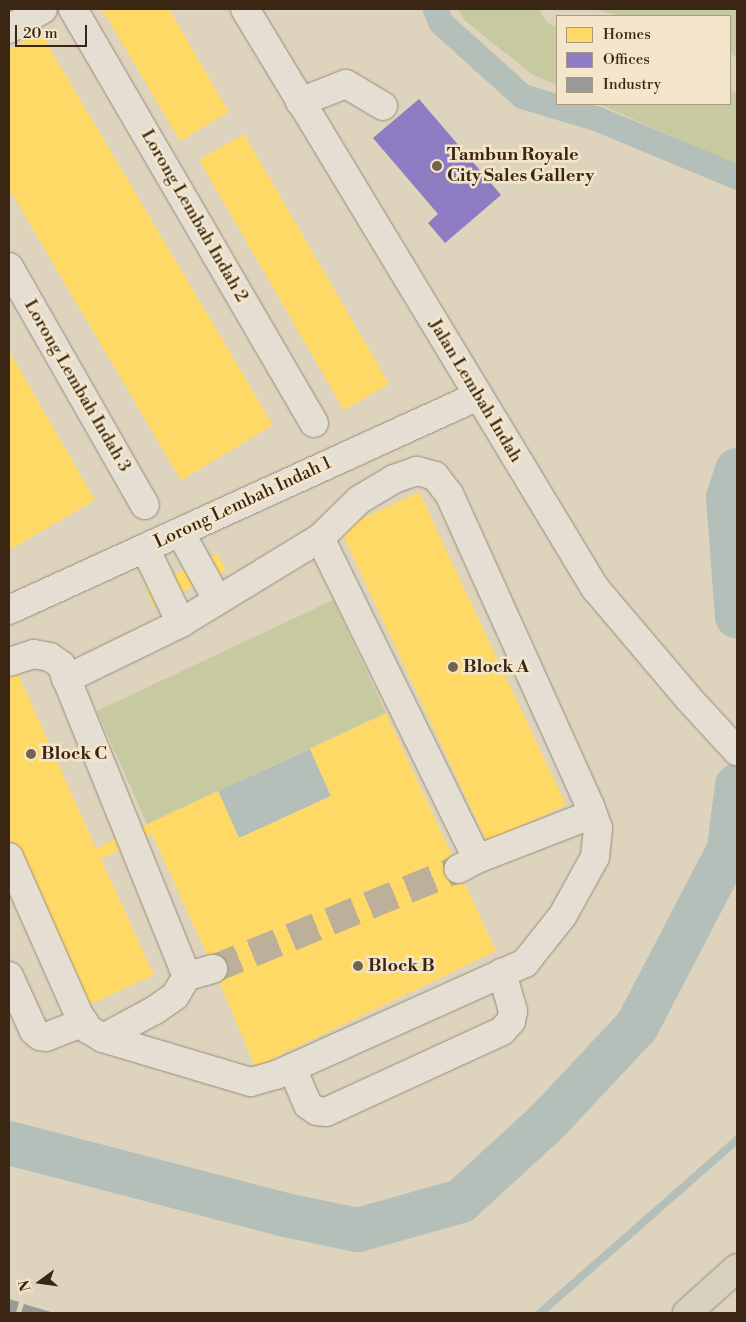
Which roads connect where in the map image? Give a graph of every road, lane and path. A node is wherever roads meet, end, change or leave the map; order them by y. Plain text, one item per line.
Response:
1 (43, 9) edge
2 (73, 9) edge
3 (245, 9) edge
4 (9, 29) edge
5 (300, 102) junction
6 (383, 106) dead end
7 (9, 267) edge
8 (478, 396) junction
9 (314, 423) dead end
10 (145, 505) dead end
11 (180, 532) junction
12 (320, 538) junction
13 (145, 548) junction
14 (217, 599) junction
15 (9, 610) edge
16 (181, 623) junction
17 (9, 662) edge
18 (66, 678) junction
19 (737, 751) edge
20 (593, 814) junction
21 (9, 856) edge
22 (502, 973) junction
23 (9, 976) edge
24 (93, 1030) junction
25 (292, 1068) junction
26 (737, 1268) edge
27 (687, 1313) edge

1 - 4 street
2 - 9 street, Lorong Lembah Indah 2
3 - 5 street, Jalan Lembah Indah
5 - 6 street
5 - 8 street, Jalan Lembah Indah
7 - 10 street, Lorong Lembah Indah 3
8 - 11 street, Lorong Lembah Indah 1
8 - 19 street, Jalan Lembah Indah
11 - 13 street, Lorong Lembah Indah 1
11 - 14 street
12 - 14 street
12 - 20 street
12 - 20 street
13 - 15 street, Lorong Lembah Indah 1
13 - 16 street
14 - 16 street
16 - 18 street
17 - 18 street
18 - 24 street
20 - 22 street
21 - 24 street
22 - 25 street
22 - 25 street
23 - 24 street
24 - 25 street
26 - 27 main road

